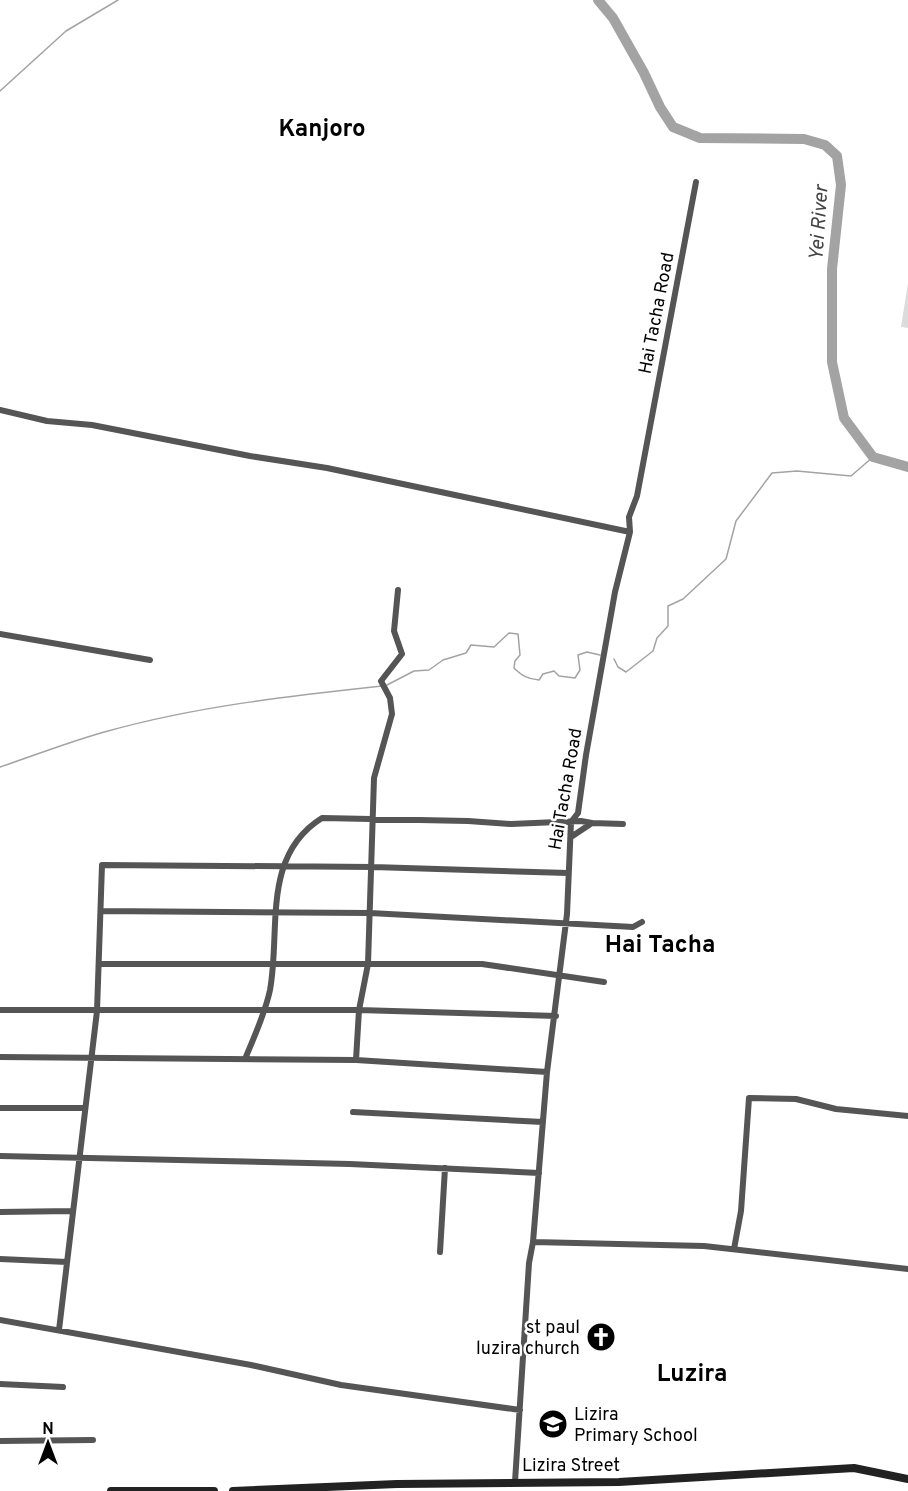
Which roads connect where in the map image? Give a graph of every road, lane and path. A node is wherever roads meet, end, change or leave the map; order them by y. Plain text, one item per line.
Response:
1 (696, 182) dead end
2 (0, 410) edge
3 (630, 532) junction
4 (398, 590) dead end
5 (0, 634) edge
6 (150, 660) dead end
7 (373, 819) junction
8 (571, 822) junction
9 (592, 823) junction
10 (623, 824) dead end
11 (570, 838) junction
12 (282, 866) junction
13 (373, 867) junction
14 (568, 873) junction
15 (101, 911) junction
16 (276, 913) junction
17 (370, 913) junction
18 (565, 921) junction
19 (642, 922) dead end
20 (99, 964) junction
21 (272, 964) junction
22 (368, 964) junction
23 (561, 976) junction
24 (604, 982) dead end
25 (0, 1010) edge
26 (359, 1010) junction
27 (97, 1011) junction
28 (264, 1011) junction
29 (556, 1016) junction
30 (0, 1057) edge
31 (92, 1058) junction
32 (245, 1059) junction
33 (356, 1060) junction
34 (547, 1071) junction
35 (0, 1108) edge
36 (84, 1108) junction
37 (353, 1112) dead end
38 (908, 1116) edge
39 (543, 1122) junction
40 (0, 1156) edge
41 (78, 1156) junction
42 (445, 1168) junction
43 (539, 1173) junction
44 (72, 1211) junction
45 (0, 1212) edge
46 (533, 1242) junction
47 (734, 1249) junction
48 (440, 1252) dead end
49 (0, 1259) edge
50 (67, 1262) junction
51 (908, 1269) edge
52 (0, 1320) edge
53 (59, 1330) junction
54 (0, 1384) edge
55 (63, 1387) dead end
56 (520, 1410) junction
57 (93, 1440) dead end
58 (0, 1441) edge
59 (908, 1479) edge
60 (515, 1482) junction
61 (619, 1487) edge
62 (397, 1488) edge
63 (111, 1491) edge
64 (214, 1491) edge
65 (232, 1491) edge

1 - 3 street, Hai Tacha Road
2 - 3 street
3 - 8 street, Hai Tacha Road
4 - 7 street
5 - 6 street
7 - 8 street
7 - 12 street
7 - 13 street
8 - 9 street
8 - 11 street, Hai Tacha Road
9 - 10 street
9 - 11 street
11 - 14 street, Hai Tacha Road
12 - 13 street
12 - 15 street
12 - 16 street
13 - 14 street
13 - 17 street
14 - 18 street, Hai Tacha Road
15 - 16 street
15 - 20 street
16 - 17 street
16 - 21 street
17 - 18 street
17 - 22 street
18 - 19 street
18 - 23 street, Hai Tacha Road
20 - 21 street
20 - 27 street
21 - 22 street
21 - 28 street
22 - 23 street
22 - 26 street
23 - 24 street
23 - 29 street, Hai Tacha Road
25 - 27 street
26 - 28 street
26 - 29 street
26 - 33 street
27 - 28 street
27 - 31 street
28 - 32 street
29 - 34 street, Hai Tacha Road
30 - 31 street
31 - 32 street
31 - 36 street
32 - 33 street
33 - 34 street
34 - 39 street, Hai Tacha Road
35 - 36 street
36 - 41 street
37 - 39 street
38 - 47 street
39 - 43 street, Hai Tacha Road
40 - 41 street
41 - 42 street
41 - 44 street
42 - 43 street
42 - 48 street
43 - 46 street, Hai Tacha Road
44 - 45 street
44 - 50 street
46 - 47 street
46 - 56 street, Hai Tacha Road
47 - 51 street
49 - 50 street
50 - 53 street
52 - 53 street
53 - 56 street
54 - 55 street
56 - 60 street, Hai Tacha Road
57 - 58 street
59 - 61 street, Lizira Street
60 - 61 street, Lizira Street
60 - 62 street, Lizira Street
62 - 65 street, Lizira Street
63 - 64 street

